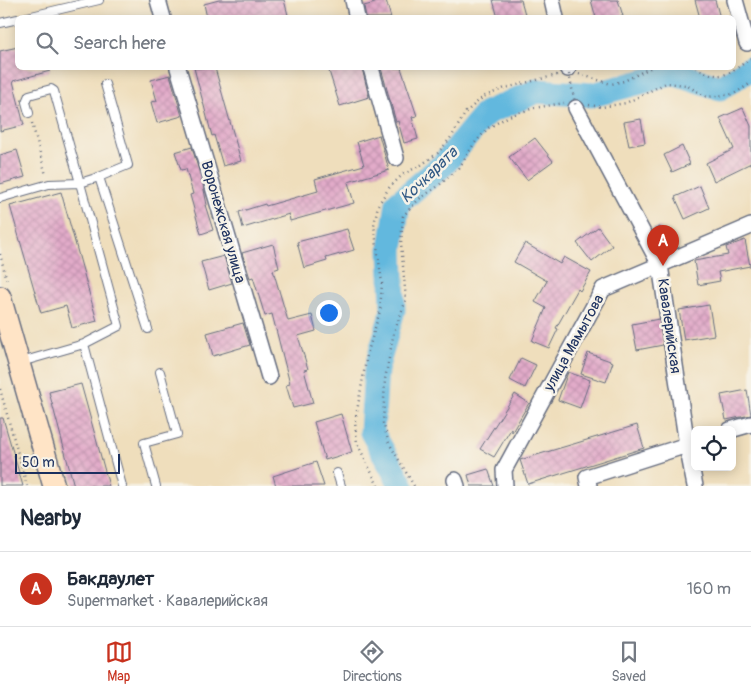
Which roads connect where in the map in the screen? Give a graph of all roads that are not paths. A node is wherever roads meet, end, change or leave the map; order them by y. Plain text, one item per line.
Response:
1 (99, 0) edge
2 (158, 0) edge
3 (353, 0) edge
4 (552, 0) edge
5 (735, 0) edge
6 (36, 15) edge
7 (162, 15) edge
8 (356, 15) edge
9 (555, 15) edge
10 (15, 20) edge
11 (0, 23) edge
12 (747, 43) dead end
13 (179, 70) edge
14 (372, 70) edge
15 (105, 84) dead end
16 (580, 106) road end
17 (29, 113) road end
18 (396, 158) dead end
19 (99, 177) junction
20 (80, 183) junction
21 (0, 198) edge
22 (751, 226) edge
23 (660, 265) junction
24 (0, 297) edge
25 (148, 329) dead end
26 (84, 344) junction
27 (19, 363) junction
28 (160, 372) dead end
29 (269, 377) dead end
30 (751, 424) edge
31 (736, 428) edge
32 (691, 443) edge
33 (694, 471) edge
34 (337, 473) dead end
35 (54, 486) edge
36 (122, 486) edge
37 (156, 486) edge
38 (341, 486) edge
39 (505, 486) edge
40 (589, 486) edge
41 (695, 486) edge

1 - 6 lane
2 - 7 street
3 - 8 street
4 - 9 street
5 - 12 street
10 - 11 lane
13 - 29 street, Воронежская улица
14 - 18 street
15 - 19 lane
16 - 23 street, Кавалерийская
17 - 20 lane
19 - 20 lane
19 - 25 lane
20 - 21 lane
20 - 26 lane
22 - 23 street, улица Мамытова
23 - 32 street, Кавалерийская
23 - 39 street, улица Мамытова
24 - 27 street
26 - 27 lane
26 - 36 lane
27 - 35 street
28 - 37 lane
30 - 31 street
32 - 40 street
33 - 41 street, Кавалерийская
34 - 38 lane

